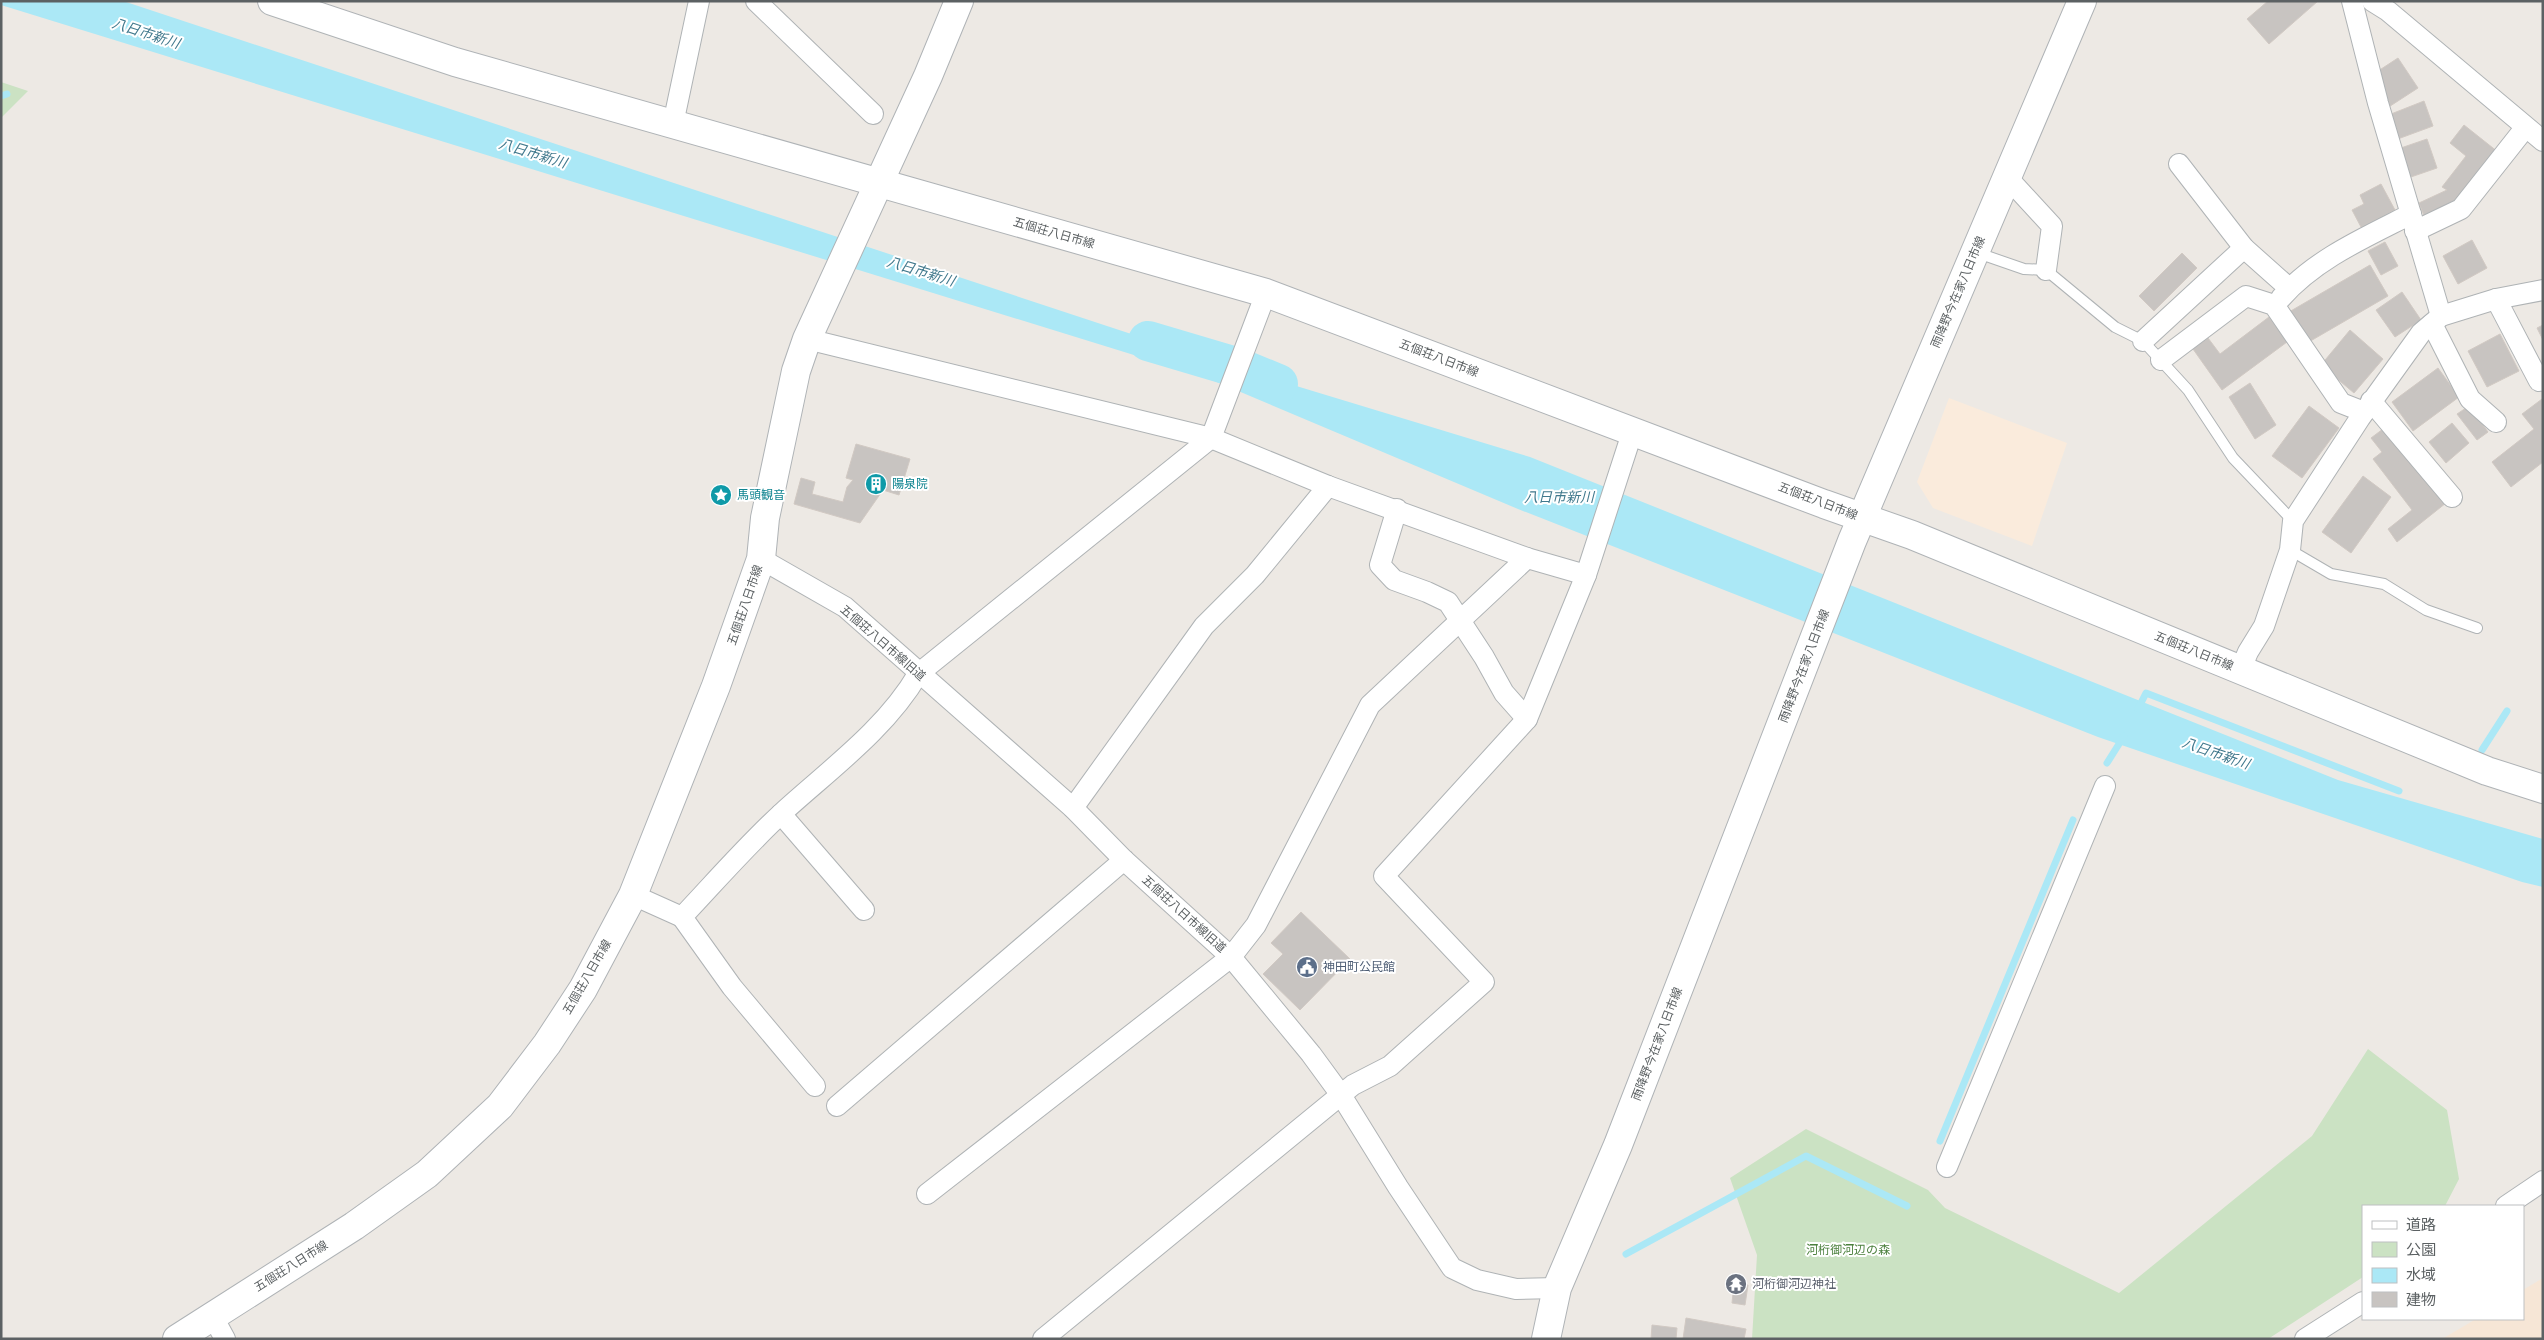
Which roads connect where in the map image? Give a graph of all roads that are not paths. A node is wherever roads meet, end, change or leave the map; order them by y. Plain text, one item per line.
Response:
1 (272, 1) edge
2 (699, 1) edge
3 (756, 1) edge
4 (959, 1) edge
5 (2082, 1) edge
6 (2352, 1) edge
7 (2372, 1) edge
8 (872, 114) dead end
9 (672, 124) junction
10 (2524, 128) junction
11 (2543, 141) edge
12 (2179, 164) dead end
13 (2006, 176) junction
14 (877, 182) junction
15 (2413, 222) junction
16 (2244, 248) junction
17 (1974, 252) junction
18 (2046, 270) junction
19 (2289, 288) junction
20 (2543, 290) edge
21 (1266, 293) junction
22 (2496, 299) junction
23 (2274, 305) junction
24 (2436, 320) junction
25 (807, 339) junction
26 (2143, 341) junction
27 (2161, 360) junction
28 (2543, 379) edge
29 (2368, 407) junction
30 (2496, 422) dead end
31 (1633, 430) junction
32 (1211, 438) junction
33 (1328, 486) junction
34 (2452, 498) dead end
35 (1397, 510) junction
36 (2293, 521) junction
37 (1857, 529) junction
38 (2290, 550) junction
39 (1527, 558) junction
40 (761, 559) junction
41 (1586, 575) junction
42 (1460, 619) junction
43 (2477, 628) dead end
44 (2240, 671) junction
45 (918, 674) junction
46 (1527, 720) junction
47 (2105, 786) dead end
48 (2543, 789) edge
49 (1074, 808) junction
50 (780, 814) junction
51 (1124, 860) junction
52 (633, 895) junction
53 (864, 910) dead end
54 (682, 917) junction
55 (1230, 957) junction
56 (815, 1086) dead end
57 (1341, 1095) junction
58 (837, 1106) dead end
59 (1947, 1167) dead end
60 (2543, 1181) edge
61 (927, 1194) dead end
62 (2507, 1205) edge
63 (1556, 1288) junction
64 (2362, 1303) edge
65 (212, 1315) junction
66 (177, 1339) edge
67 (225, 1339) edge
68 (1043, 1339) edge
69 (1546, 1339) edge
70 (2305, 1339) edge

1 - 9 main road
2 - 9 street
3 - 8 street
4 - 14 main road
5 - 13 main road, 雨降野今在家八日市線
6 - 15 street
7 - 10 street
9 - 14 main road
10 - 11 street
10 - 15 street
12 - 16 street
13 - 17 main road, 雨降野今在家八日市線
13 - 18 street
14 - 21 main road, 五個荘八日市線
14 - 25 main road, 五個荘八日市線
15 - 19 street
15 - 24 street
16 - 19 street
16 - 26 street
17 - 18 lane
17 - 37 main road, 雨降野今在家八日市線
18 - 26 lane
19 - 23 street
20 - 22 street
21 - 31 main road, 五個荘八日市線
21 - 32 street
22 - 24 street
22 - 28 street
23 - 27 street
23 - 29 street
24 - 29 street
24 - 30 street
25 - 32 street
25 - 40 main road, 五個荘八日市線
26 - 27 lane
27 - 36 lane
29 - 34 street
29 - 36 street
31 - 37 main road, 五個荘八日市線
31 - 41 street
32 - 33 street
32 - 45 street
33 - 35 street
33 - 49 street
35 - 39 street
35 - 42 street
36 - 38 street
37 - 44 main road, 五個荘八日市線
37 - 63 main road, 雨降野今在家八日市線
38 - 43 lane
38 - 44 street
39 - 41 street
39 - 42 street
40 - 45 street, 五個荘八日市線旧道
40 - 52 main road, 五個荘八日市線
41 - 46 street
42 - 46 street
42 - 55 street
44 - 48 main road, 五個荘八日市線
45 - 49 street, 五個荘八日市線旧道
45 - 50 street
46 - 57 street
47 - 59 street
49 - 51 street, 五個荘八日市線旧道
50 - 53 street
50 - 54 street
51 - 55 street, 五個荘八日市線旧道
51 - 58 street
52 - 54 street
52 - 65 main road, 五個荘八日市線
54 - 56 street
55 - 57 street, 五個荘八日市線旧道
55 - 61 street
57 - 63 street, 五個荘八日市線旧道
57 - 68 street
60 - 62 street
63 - 69 main road, 雨降野今在家八日市線
64 - 70 street
65 - 66 main road, 五個荘八日市線
65 - 67 street

